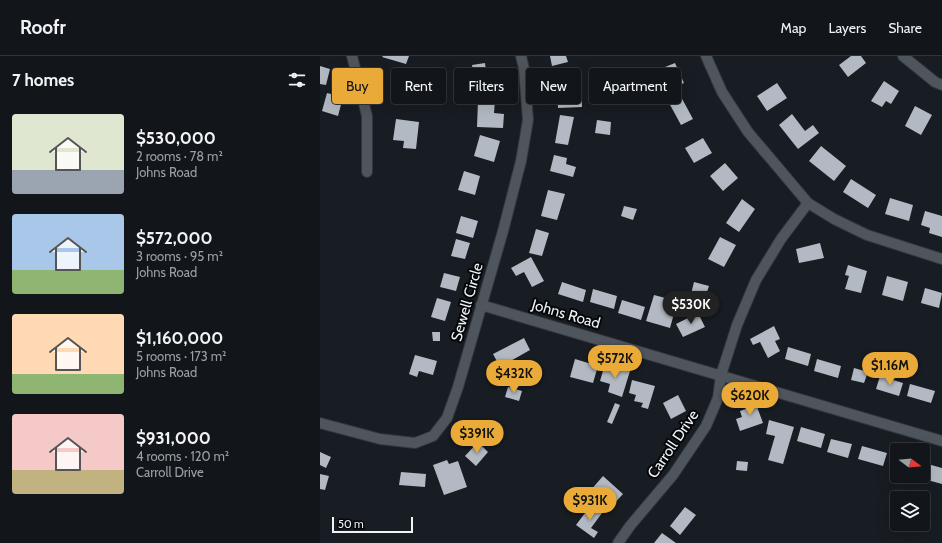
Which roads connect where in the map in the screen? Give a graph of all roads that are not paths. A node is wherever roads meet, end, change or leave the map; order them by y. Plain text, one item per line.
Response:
1 (352, 56) edge
2 (521, 56) edge
3 (706, 56) edge
4 (903, 56) edge
5 (942, 85) edge
6 (367, 172) dead end
7 (808, 203) junction
8 (942, 258) edge
9 (481, 305) junction
10 (721, 375) junction
11 (320, 424) edge
12 (942, 441) edge
13 (618, 543) edge

1 - 6 street
2 - 9 street, Sewell Circle
3 - 7 street
4 - 5 street
7 - 8 street
7 - 10 street, Carroll Drive
9 - 10 street, Johns Road
9 - 11 street, Sewell Circle
10 - 12 street, Johns Road
10 - 13 street, Carroll Drive

